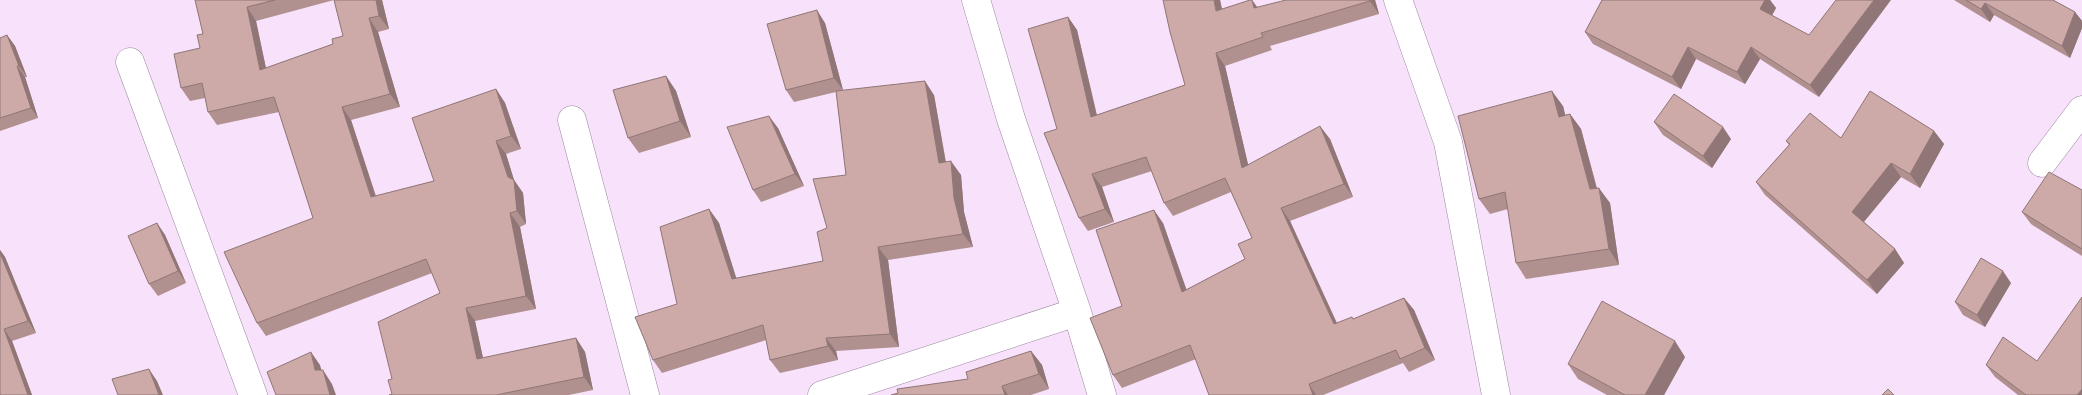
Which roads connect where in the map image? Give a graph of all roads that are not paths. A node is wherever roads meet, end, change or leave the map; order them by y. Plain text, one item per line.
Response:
1 (976, 0) edge
2 (1398, 0) edge
3 (130, 62) dead end
4 (2082, 110) edge
5 (572, 120) dead end
6 (2042, 163) dead end
7 (1077, 312) junction
8 (253, 395) edge
9 (645, 395) edge
10 (822, 395) edge
11 (1102, 395) edge
12 (1496, 395) edge

1 - 7 street
2 - 12 street
3 - 8 street
4 - 6 street
5 - 9 street
7 - 10 street
7 - 11 street

